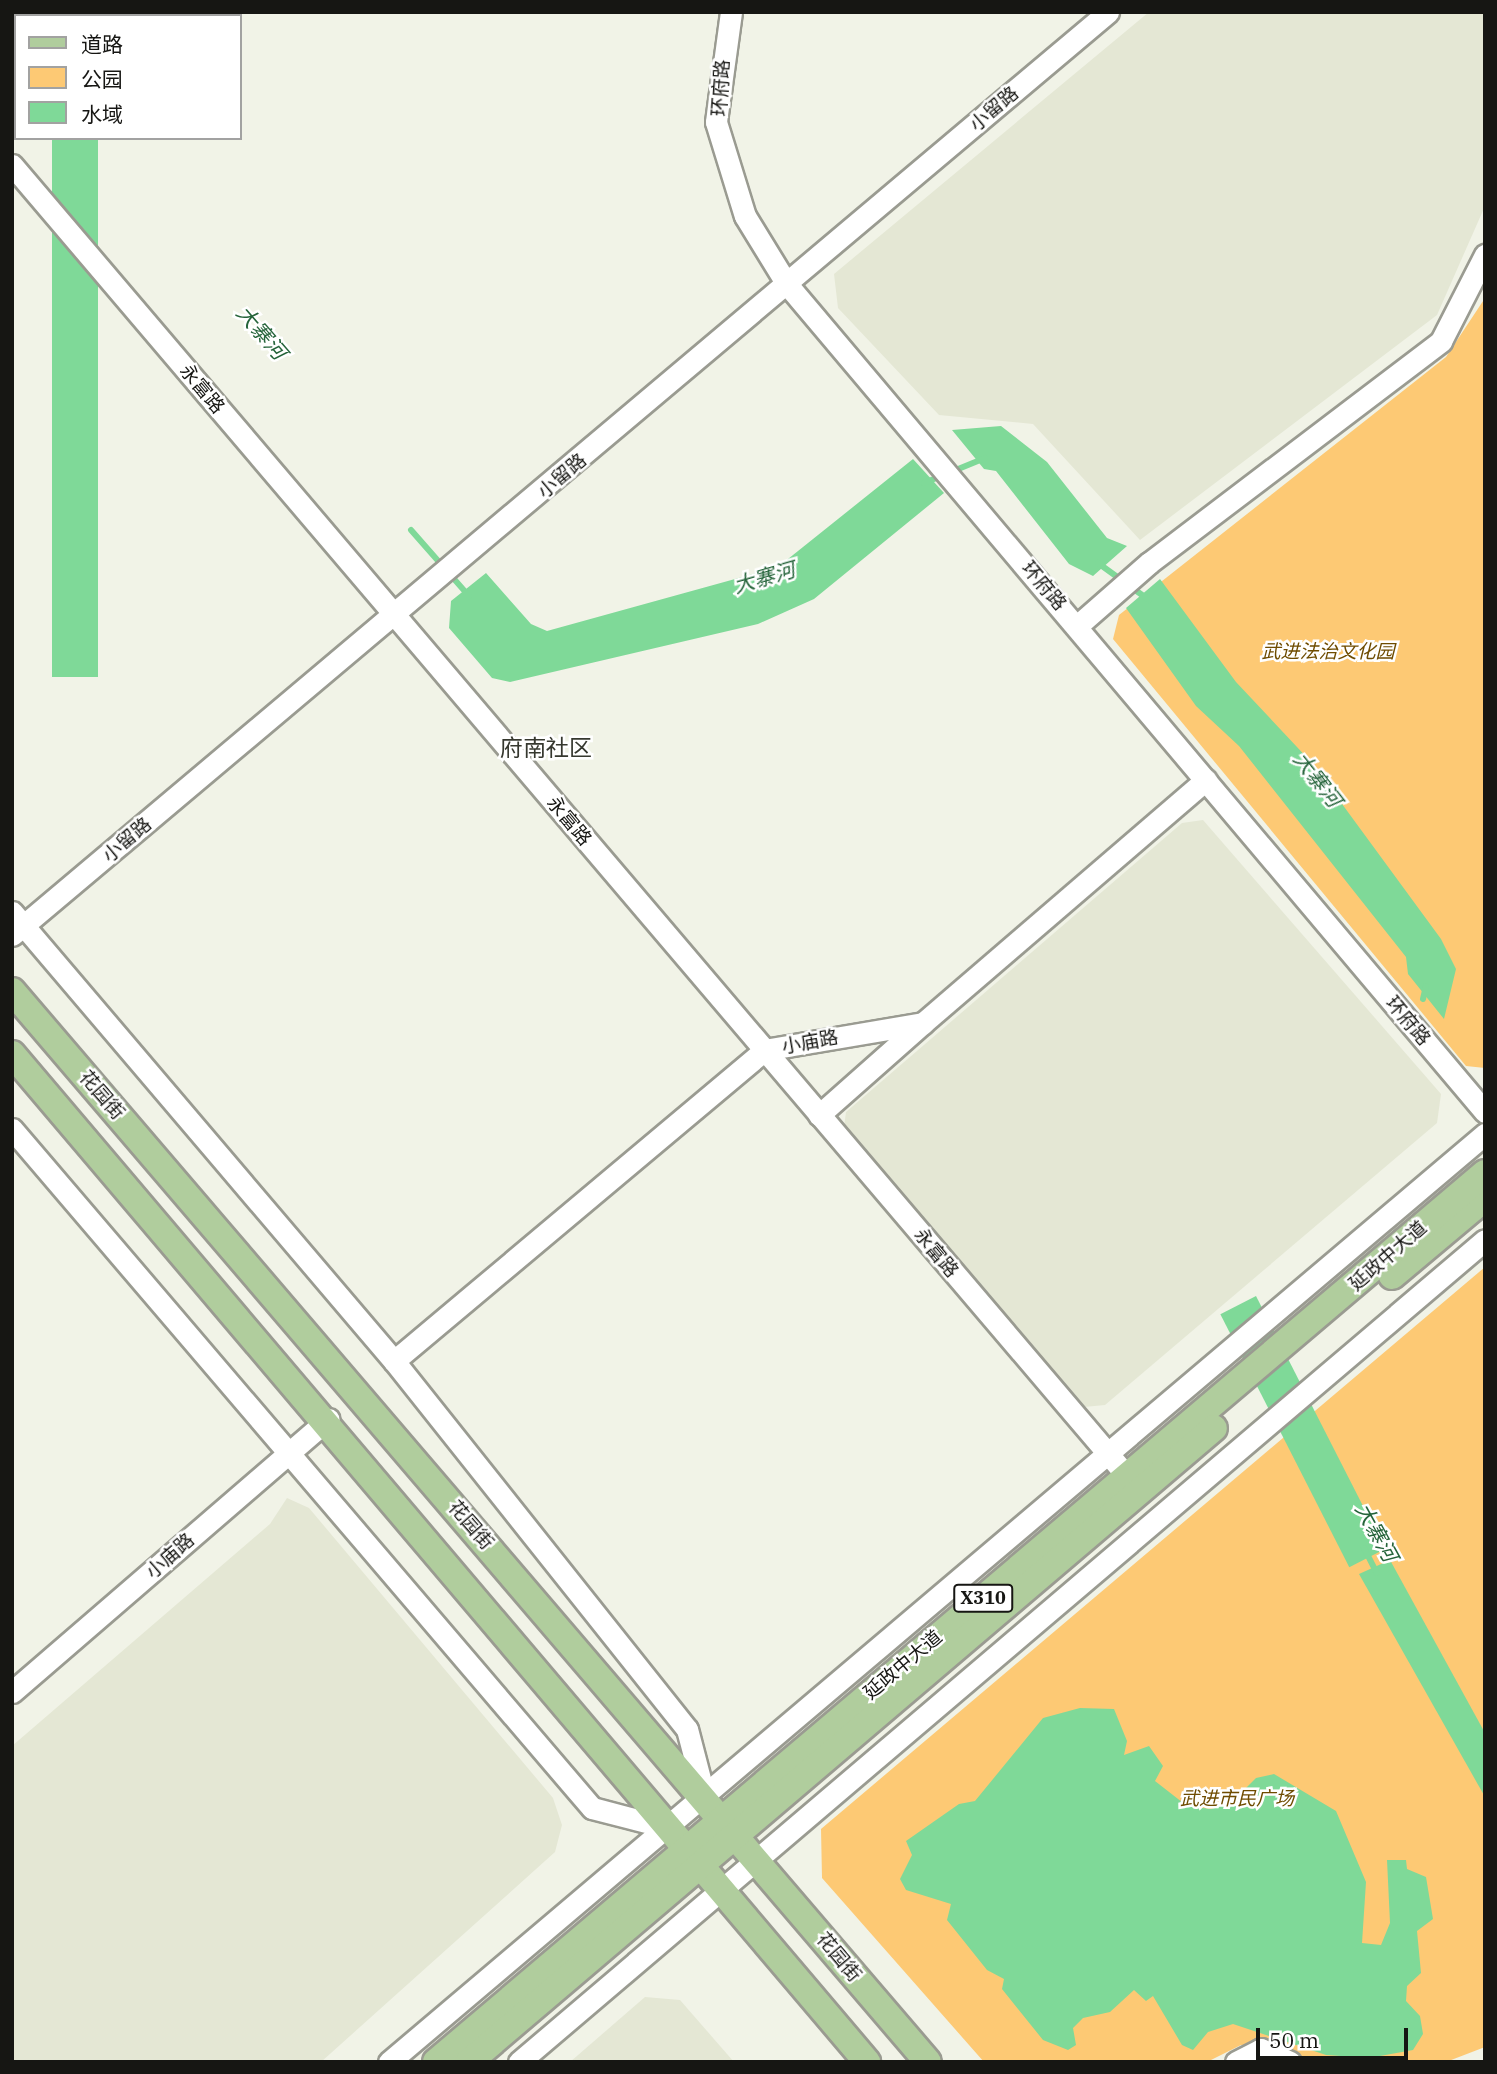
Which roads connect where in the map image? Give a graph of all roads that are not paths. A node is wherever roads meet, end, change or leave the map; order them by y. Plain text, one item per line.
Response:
1 (731, 12) edge
2 (1108, 12) edge
3 (12, 165) edge
4 (1485, 255) edge
5 (788, 285) junction
6 (394, 616) junction
7 (1077, 626) junction
8 (1206, 779) junction
9 (16, 924) edge
10 (12, 991) edge
11 (923, 1023) junction
12 (764, 1050) junction
13 (12, 1054) edge
14 (1485, 1112) edge
15 (819, 1115) junction
16 (12, 1129) edge
17 (1485, 1134) edge
18 (1485, 1173) edge
19 (1485, 1198) edge
20 (1485, 1240) edge
21 (1296, 1346) junction
22 (394, 1361) junction
23 (1249, 1387) junction
24 (328, 1419) junction
25 (288, 1454) junction
26 (1108, 1455) junction
27 (1127, 1476) junction
28 (12, 1692) edge
29 (705, 1798) junction
30 (729, 1826) junction
31 (669, 1828) junction
32 (694, 1856) junction
33 (755, 1857) junction
34 (720, 1887) junction
35 (389, 2062) edge
36 (436, 2062) edge
37 (468, 2062) edge
38 (519, 2062) edge
39 (867, 2062) edge
40 (928, 2062) edge
41 (1236, 2062) edge
42 (1290, 2062) edge

1 - 5 street, 环府路
2 - 5 street, 小留路
3 - 6 street, 永富路
4 - 7 street
5 - 6 street, 小留路
5 - 7 street, 环府路
6 - 9 street, 小留路
6 - 12 street, 永富路
7 - 8 street, 环府路
8 - 11 street
8 - 14 street, 环府路
9 - 22 street
10 - 29 main road, 花园街
11 - 12 street, 小庙路
11 - 15 street
12 - 15 street, 永富路
12 - 22 street, 小庙路
13 - 24 main road
15 - 26 street, 永富路
16 - 25 street
17 - 26 street
18 - 21 main road, 延政中大道 / X310
19 - 21 main road, 延政中大道 / X310
20 - 33 street
21 - 23 main road, X310
22 - 29 street
23 - 27 main road, 延政中大道 / X310
23 - 30 main road, 延政中大道 / X310
24 - 25 street, 小庙路
24 - 31 main road
25 - 28 street, 小庙路
25 - 31 street
26 - 27 street, 永富路
26 - 29 street
27 - 30 main road, 延政中大道 / X310
29 - 30 main road, 花园街
29 - 31 street
30 - 32 main road, X310
30 - 33 main road, 花园街
31 - 32 main road
31 - 35 street
32 - 34 main road
32 - 36 main road, X310
32 - 37 main road, X310
33 - 34 street
33 - 40 main road, 花园街
34 - 38 street
34 - 39 main road
41 - 42 street

